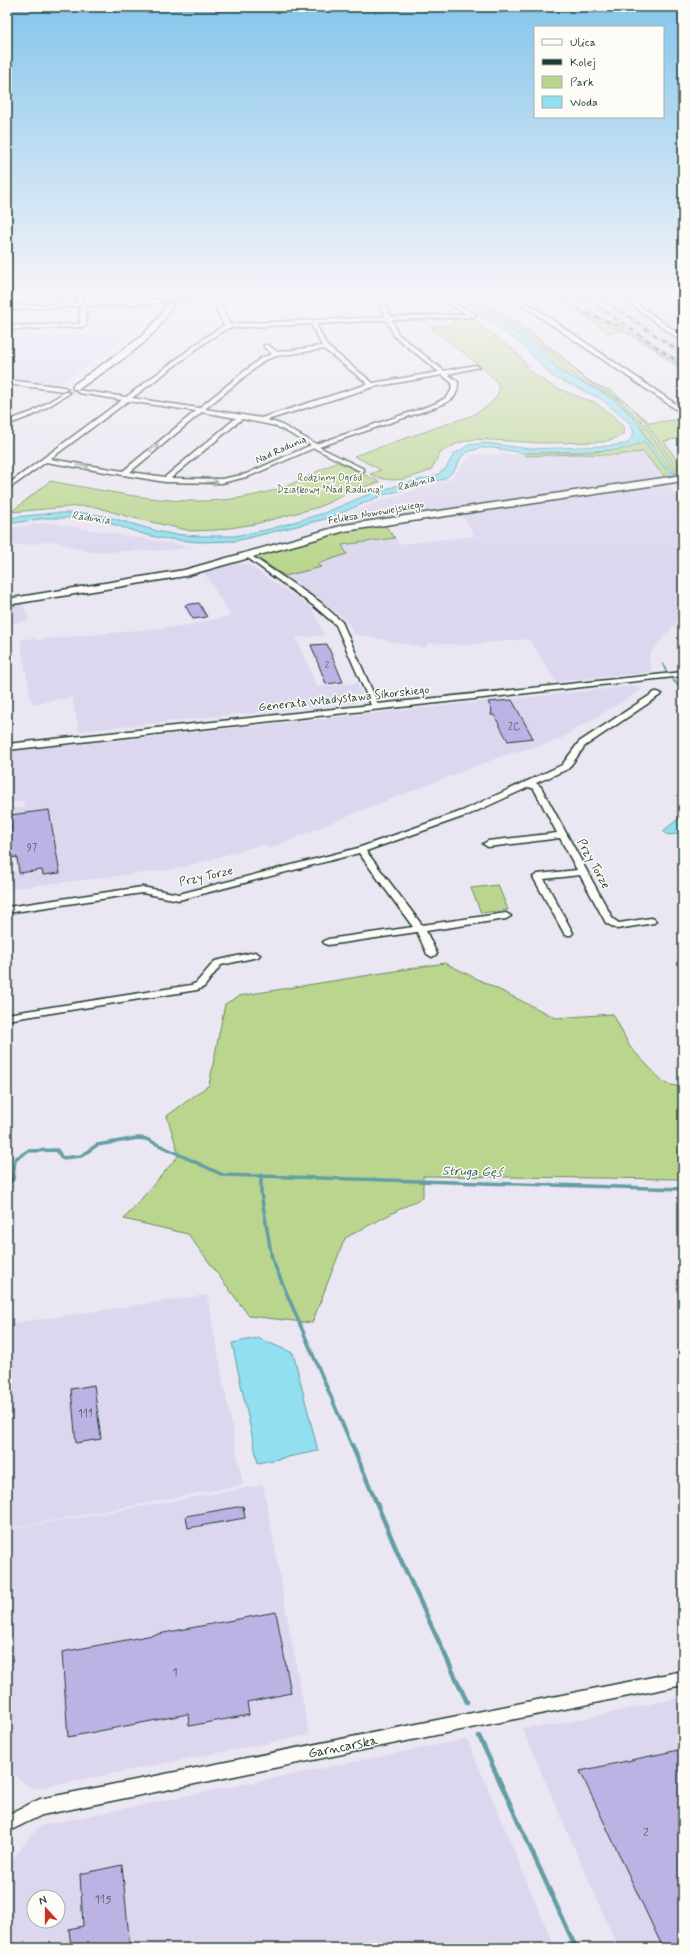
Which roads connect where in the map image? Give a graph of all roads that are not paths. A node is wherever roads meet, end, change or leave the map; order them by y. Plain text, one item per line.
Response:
1 (9, 382) edge
2 (86, 382) edge
3 (150, 382) edge
4 (234, 382) edge
5 (369, 382) edge
6 (388, 382) edge
7 (455, 382) edge
8 (639, 382) edge
9 (372, 385) junction
10 (77, 389) junction
11 (65, 391) junction
12 (128, 399) junction
13 (200, 410) junction
14 (683, 412) edge
15 (241, 417) junction
16 (260, 420) junction
17 (9, 421) edge
18 (315, 446) junction
19 (45, 460) junction
20 (362, 470) dead end
21 (124, 473) junction
22 (683, 478) edge
23 (165, 480) junction
24 (7, 488) edge
25 (247, 555) junction
26 (7, 602) edge
27 (683, 674) edge
28 (658, 694) dead end
29 (376, 708) junction
30 (7, 747) edge
31 (531, 784) junction
32 (562, 835) junction
33 (488, 844) dead end
34 (361, 850) junction
35 (581, 872) junction
36 (7, 910) edge
37 (506, 916) dead end
38 (651, 921) dead end
39 (420, 929) junction
40 (568, 933) dead end
41 (328, 942) dead end
42 (432, 954) dead end
43 (255, 955) dead end
44 (7, 1017) edge
45 (683, 1678) edge
46 (7, 1824) edge

1 - 11 street
2 - 10 street
3 - 12 street
4 - 13 street
5 - 9 street
6 - 9 street
7 - 18 street, Nad Radunią
8 - 14 street
9 - 16 street
10 - 11 street
10 - 12 street
11 - 17 street
12 - 13 street
12 - 19 street
13 - 15 street
21 -> 13 street
15 - 16 street
15 - 23 street
16 - 18 street
18 - 20 street
23 -> 18 street, Nad Radunią
19 -> 21 street, Nad Radunią
19 - 24 street
21 - 23 street, Nad Radunią
22 - 25 street, Feliksa Nowowiejskiego
25 - 26 street, Feliksa Nowowiejskiego
25 - 29 street
27 - 29 street, Generała Władysława Sikorskiego
28 - 31 street, Przy Torze
29 - 30 street, Generała Władysława Sikorskiego
31 - 32 street, Przy Torze
31 - 34 street, Przy Torze
32 - 33 street
32 - 35 street, Przy Torze
34 - 36 street, Przy Torze
34 - 39 street
35 - 38 street, Przy Torze
35 - 40 street
37 - 39 street
39 - 41 street
39 - 42 street
43 - 44 street
45 - 46 street, Garncarska

